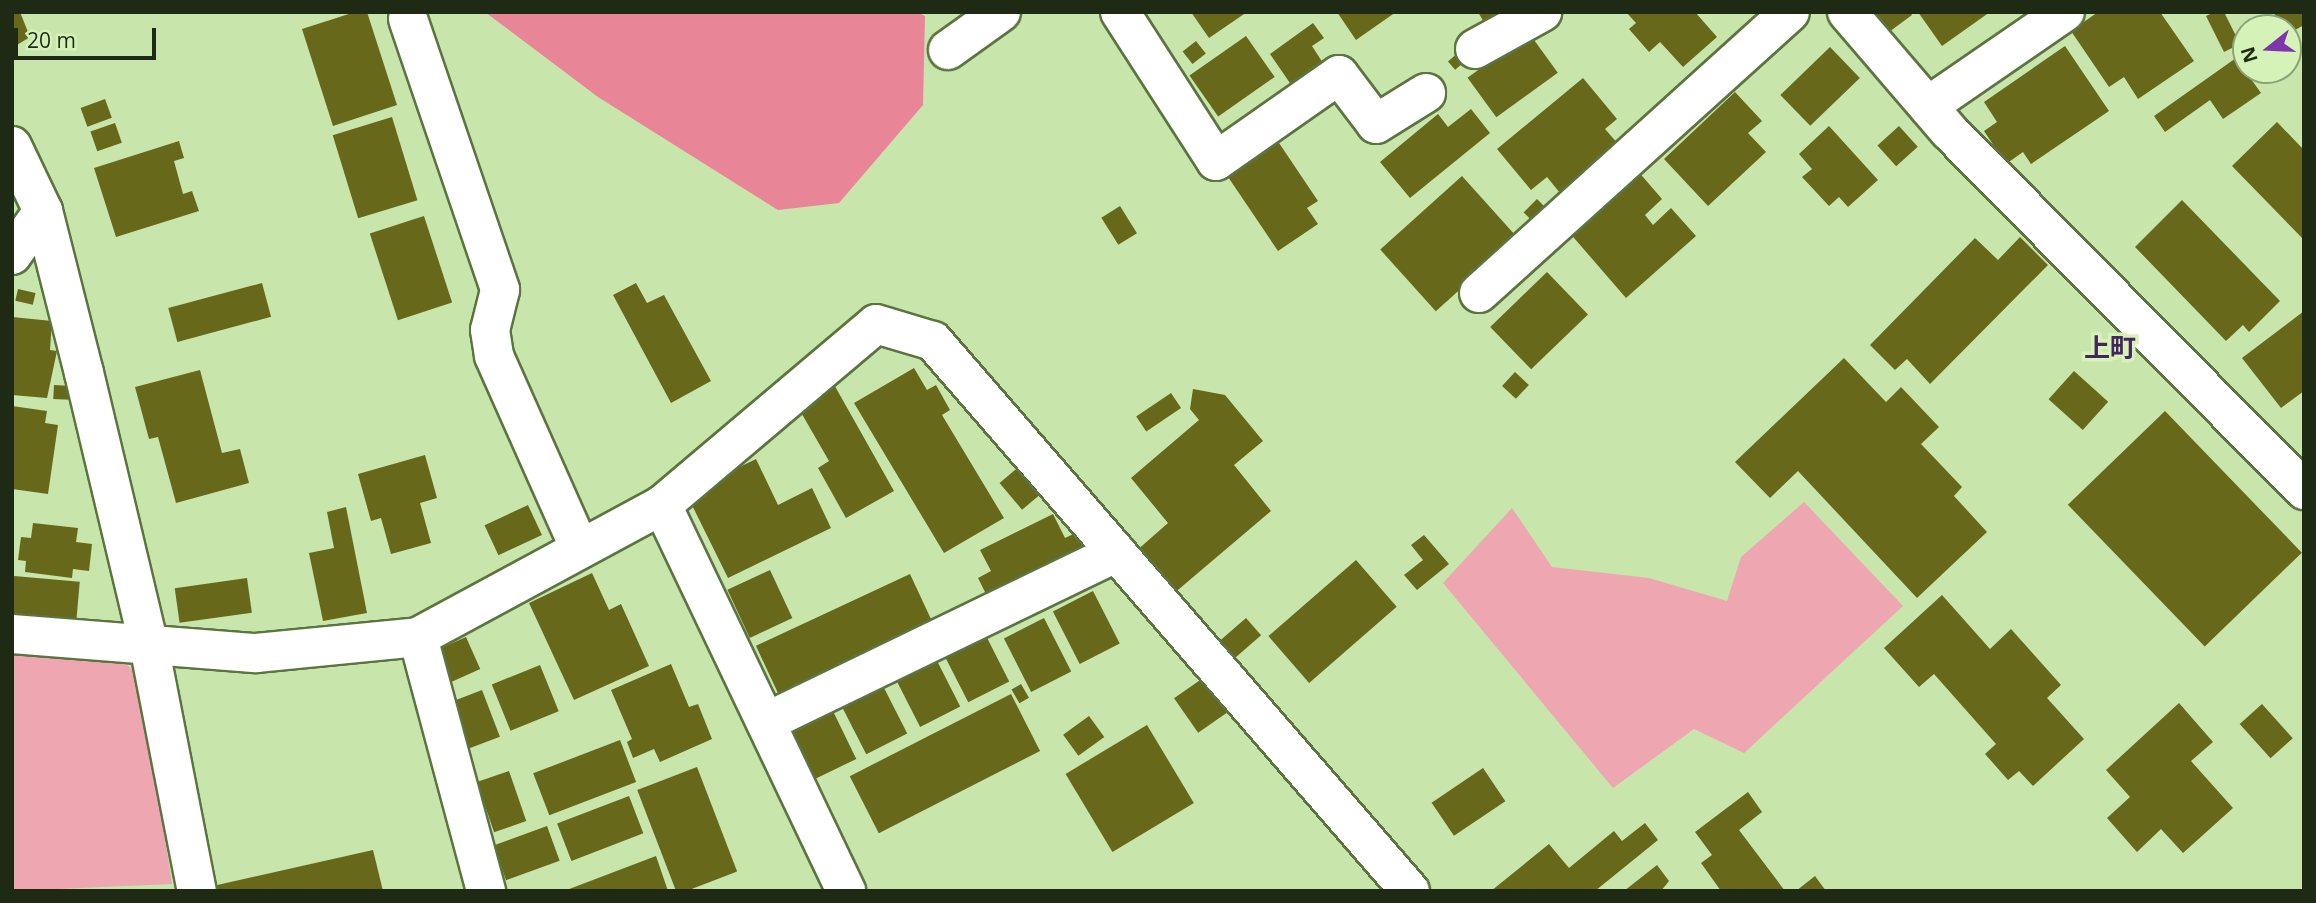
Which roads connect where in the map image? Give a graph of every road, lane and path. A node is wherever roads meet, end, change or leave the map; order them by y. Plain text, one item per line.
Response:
1 (1001, 12) edge
2 (1120, 12) edge
3 (1542, 12) edge
4 (1790, 12) edge
5 (1847, 12) edge
6 (2065, 12) edge
7 (408, 19) dead end
8 (1475, 49) dead end
9 (948, 50) dead end
10 (1426, 93) dead end
11 (1928, 106) junction
12 (12, 146) edge
13 (43, 211) junction
14 (12, 255) edge
15 (1479, 293) dead end
16 (2304, 490) edge
17 (663, 505) junction
18 (580, 549) junction
19 (1116, 553) junction
20 (12, 634) edge
21 (418, 636) junction
22 (149, 645) junction
23 (766, 722) junction
24 (197, 891) edge
25 (486, 891) edge
26 (846, 891) edge
27 (1410, 891) edge

1 - 9 street
2 - 10 street
3 - 8 street
4 - 15 street
5 - 11 street
6 - 11 street
7 - 18 street
11 - 16 street
12 - 13 street
13 - 14 street
13 - 22 street
17 - 18 street
17 - 19 street
17 - 23 street
18 - 21 street
19 - 23 street
19 - 27 street
20 - 22 street
21 - 22 street
21 - 25 street
22 - 24 street
23 - 26 street

